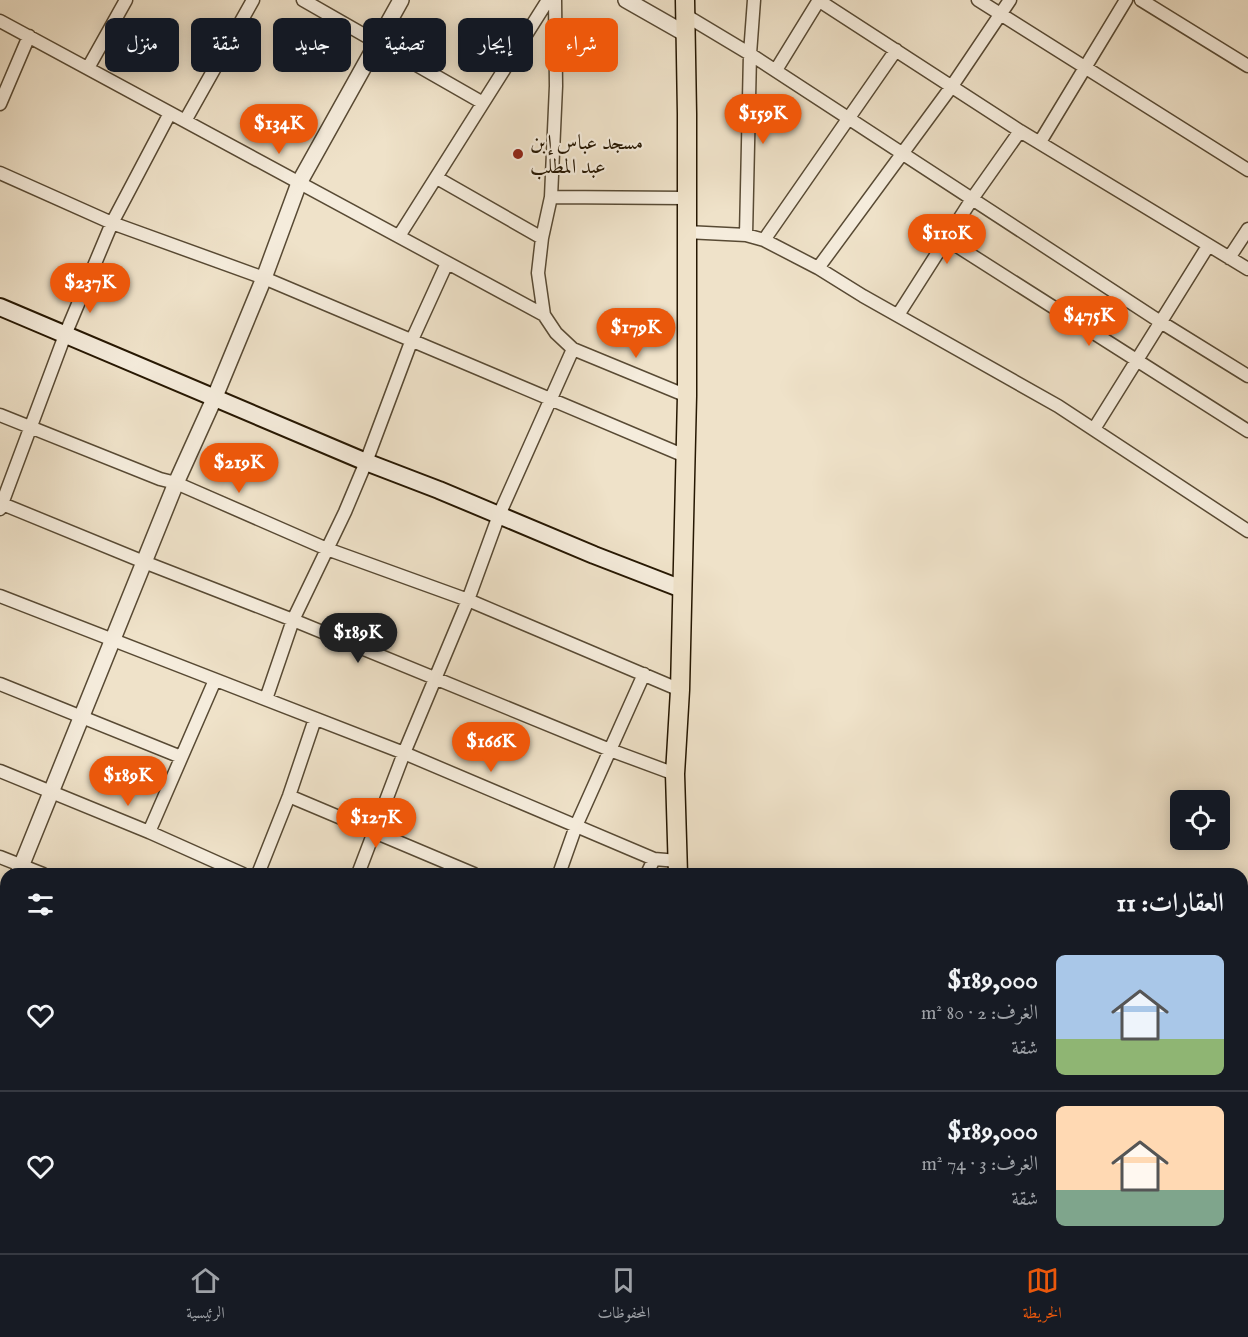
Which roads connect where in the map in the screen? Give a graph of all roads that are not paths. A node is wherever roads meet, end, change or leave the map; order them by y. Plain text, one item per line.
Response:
1 (126, 0) edge
2 (254, 0) edge
3 (303, 0) edge
4 (401, 0) edge
5 (548, 0) edge
6 (555, 0) edge
7 (626, 0) edge
8 (754, 0) edge
9 (818, 0) edge
10 (978, 0) edge
11 (1010, 0) edge
12 (1126, 0) edge
13 (1141, 0) edge
14 (1001, 15) junction
15 (685, 16) edge
16 (391, 18) edge
17 (0, 21) edge
18 (363, 34) edge
19 (29, 36) junction
20 (896, 50) junction
21 (750, 54) junction
22 (1248, 66) edge
23 (363, 67) edge
24 (1084, 67) junction
25 (88, 68) junction
26 (776, 70) junction
27 (429, 72) edge
28 (952, 87) junction
29 (483, 103) junction
30 (0, 104) edge
31 (170, 113) junction
32 (849, 119) junction
33 (185, 121) junction
34 (1020, 131) junction
35 (1040, 142) junction
36 (903, 154) junction
37 (1248, 170) edge
38 (0, 173) edge
39 (437, 177) junction
40 (299, 183) junction
41 (551, 197) junction
42 (686, 198) junction
43 (972, 199) junction
44 (112, 223) junction
45 (1248, 229) edge
46 (686, 232) junction
47 (746, 235) junction
48 (399, 236) junction
49 (542, 238) junction
50 (946, 239) junction
51 (764, 240) junction
52 (1208, 246) junction
53 (1229, 258) junction
54 (447, 262) junction
55 (818, 268) junction
56 (1248, 270) edge
57 (264, 278) junction
58 (0, 308) edge
59 (544, 315) junction
60 (898, 315) junction
61 (1160, 321) junction
62 (65, 335) junction
63 (411, 342) junction
64 (573, 349) junction
65 (1137, 360) junction
66 (1248, 376) edge
67 (687, 396) junction
68 (214, 399) junction
69 (551, 401) junction
70 (0, 414) edge
71 (31, 428) junction
72 (1094, 429) junction
73 (1248, 431) edge
74 (685, 456) junction
75 (366, 462) junction
76 (176, 483) junction
77 (1, 505) edge
78 (499, 515) junction
79 (1248, 531) edge
80 (327, 549) junction
81 (144, 562) junction
82 (682, 589) junction
83 (0, 596) edge
84 (468, 600) junction
85 (293, 620) junction
86 (115, 639) junction
87 (644, 675) junction
88 (215, 680) junction
89 (435, 680) junction
90 (0, 684) edge
91 (680, 690) junction
92 (266, 699) junction
93 (83, 718) junction
94 (315, 719) junction
95 (610, 750) junction
96 (404, 753) junction
97 (181, 757) junction
98 (0, 771) edge
99 (675, 774) junction
100 (51, 792) junction
101 (289, 796) junction
102 (576, 826) junction
103 (149, 832) junction
104 (375, 832) junction
105 (0, 857) edge
106 (654, 859) junction
107 (17, 868) edge
108 (21, 868) edge
109 (230, 868) edge
110 (260, 868) edge
111 (360, 868) edge
112 (460, 868) edge
113 (561, 868) edge
114 (650, 868) edge
115 (678, 868) edge

1 - 25 street
2 - 33 street
3 - 18 street
4 - 16 street
5 - 29 street
6 - 41 street
7 - 15 street
8 - 21 street
9 - 20 street
9 - 26 street
10 - 14 street
11 - 14 street
12 - 24 street
13 - 22 street
14 - 24 street
14 - 28 street
15 - 21 street
15 - 42 main road
17 - 19 street
19 - 25 street
19 - 30 street
20 - 28 street
20 - 32 street
21 - 26 street
21 - 47 street
23 - 40 street
24 - 35 street
24 - 37 street
25 - 31 street
26 - 32 street
27 - 29 street
28 - 34 street
28 - 36 street
29 - 39 street
31 - 33 street
31 - 44 street
32 - 36 street
32 - 51 street
33 - 40 street
34 - 35 street
34 - 43 street
35 - 52 street
36 - 43 street
36 - 55 street
38 - 44 street
39 - 48 street
39 - 49 street
40 - 48 street
40 - 57 street
41 - 42 street
41 - 49 street
42 - 46 main road
43 - 50 street
43 - 61 street
44 - 57 street
44 - 62 street
45 - 53 street
46 - 47 street
46 - 67 main road
47 - 51 street
48 - 54 street
49 - 59 street
50 - 60 street
50 - 65 street
51 - 55 street
52 - 53 street
52 - 61 street
53 - 56 street
54 - 59 street
54 - 63 street
55 - 60 street
57 - 63 street
57 - 68 street
58 - 62 main road
59 - 64 street
60 - 72 street
61 - 65 street
61 - 66 street
62 - 68 main road
62 - 71 street
63 - 69 street
63 - 75 street
64 - 67 street
64 - 69 street
65 - 72 street
65 - 73 street
67 - 74 main road
68 - 75 main road
68 - 76 street
69 - 74 street
69 - 78 street
70 - 71 street
71 - 76 street
71 - 77 street
72 - 79 street
74 - 82 main road
75 - 78 main road
75 - 80 street
76 - 80 street
76 - 81 street
77 - 81 street
78 - 82 main road
78 - 84 street
80 - 84 street
80 - 85 street
81 - 85 street
81 - 86 street
82 - 91 main road
83 - 86 street
84 - 87 street
84 - 89 street
85 - 89 street
85 - 92 street
86 - 88 street
86 - 93 street
87 - 91 street
87 - 95 street
88 - 92 street
88 - 97 street
89 - 95 street
89 - 96 street
90 - 93 street
91 - 99 main road
92 - 94 street
93 - 97 street
93 - 100 street
94 - 96 street
94 - 101 street
95 - 99 street
95 - 102 street
96 - 102 street
96 - 104 street
97 - 103 street
98 - 100 street
99 - 115 main road
100 - 103 street
100 - 108 street
101 - 104 street
101 - 110 street
102 - 106 street
102 - 113 street
103 - 109 street
104 - 111 street
104 - 112 street
105 - 107 street
106 - 114 street
106 - 115 street

